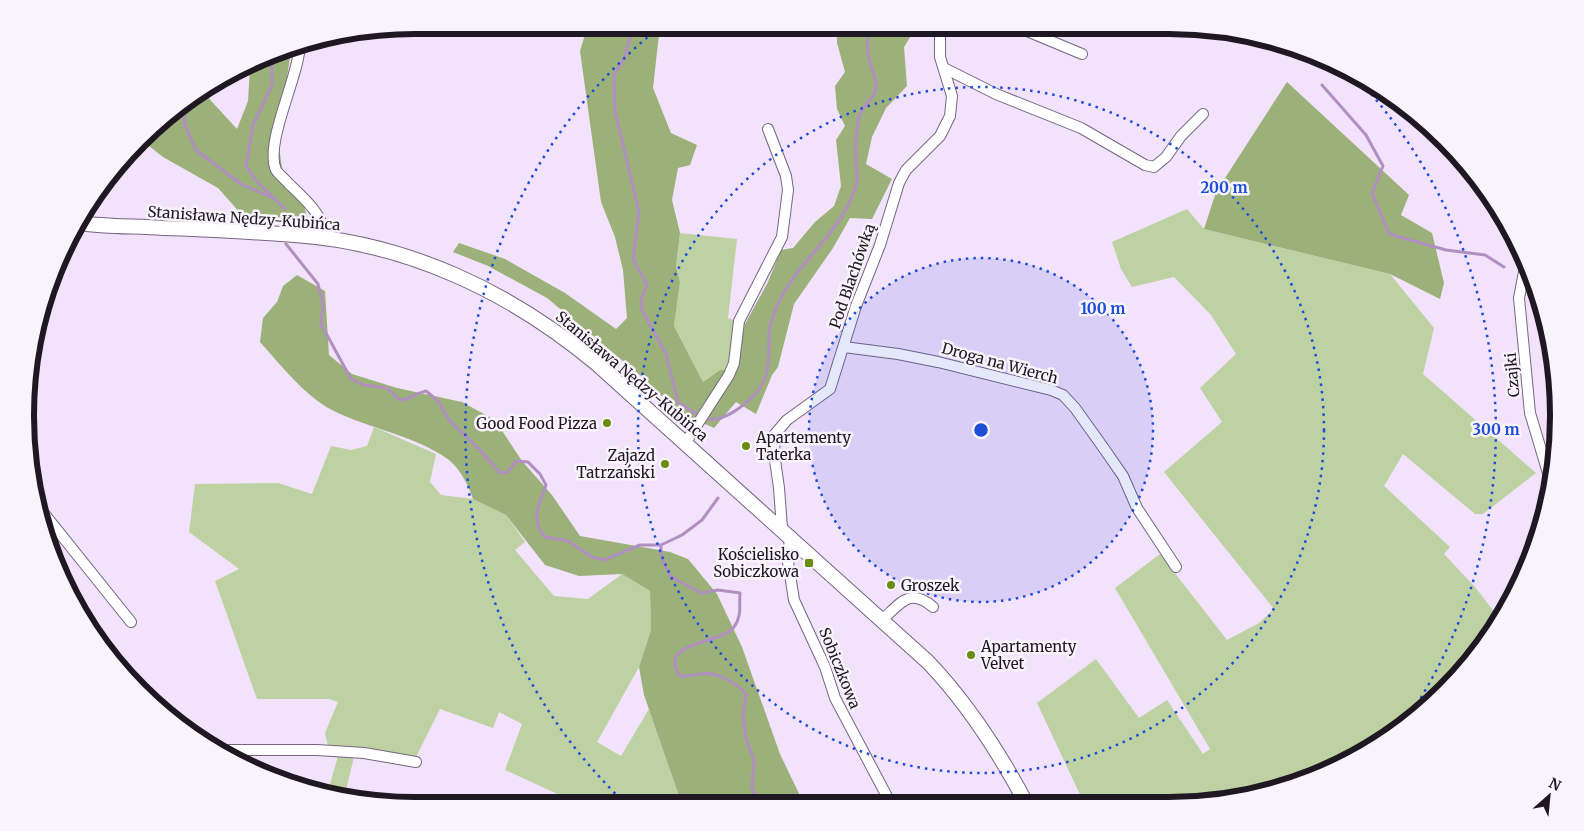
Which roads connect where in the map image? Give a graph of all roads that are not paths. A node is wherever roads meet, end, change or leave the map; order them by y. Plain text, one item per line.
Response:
1 (940, 34) edge
2 (1033, 34) edge
3 (298, 52) edge
4 (1082, 54) dead end
5 (944, 68) junction
6 (1203, 114) dead end
7 (768, 129) dead end
8 (86, 223) edge
9 (327, 239) junction
10 (1523, 275) edge
11 (844, 348) junction
12 (686, 442) junction
13 (1547, 468) edge
14 (48, 519) edge
15 (787, 532) junction
16 (1176, 567) dead end
17 (933, 607) dead end
18 (883, 619) junction
19 (131, 622) dead end
20 (233, 750) edge
21 (416, 762) dead end
22 (887, 797) edge
23 (1023, 797) edge

1 - 5 street, Pod Blachówką
2 - 4 street
3 - 9 street
5 - 6 street
5 - 11 street, Pod Blachówką
7 - 12 street
8 - 9 street, Stanisława Nędzy-Kubińca
9 - 12 street, Stanisława Nędzy-Kubińca
10 - 13 street, Czajki
11 - 15 street, Pod Blachówką
11 - 16 street, Droga na Wierch
12 - 15 street, Stanisława Nędzy-Kubińca
14 - 19 street
15 - 18 street, Stanisława Nędzy-Kubińca
15 - 22 street, Sobiczkowa
17 - 18 street
18 - 23 street, Stanisława Nędzy-Kubińca
20 - 21 street

